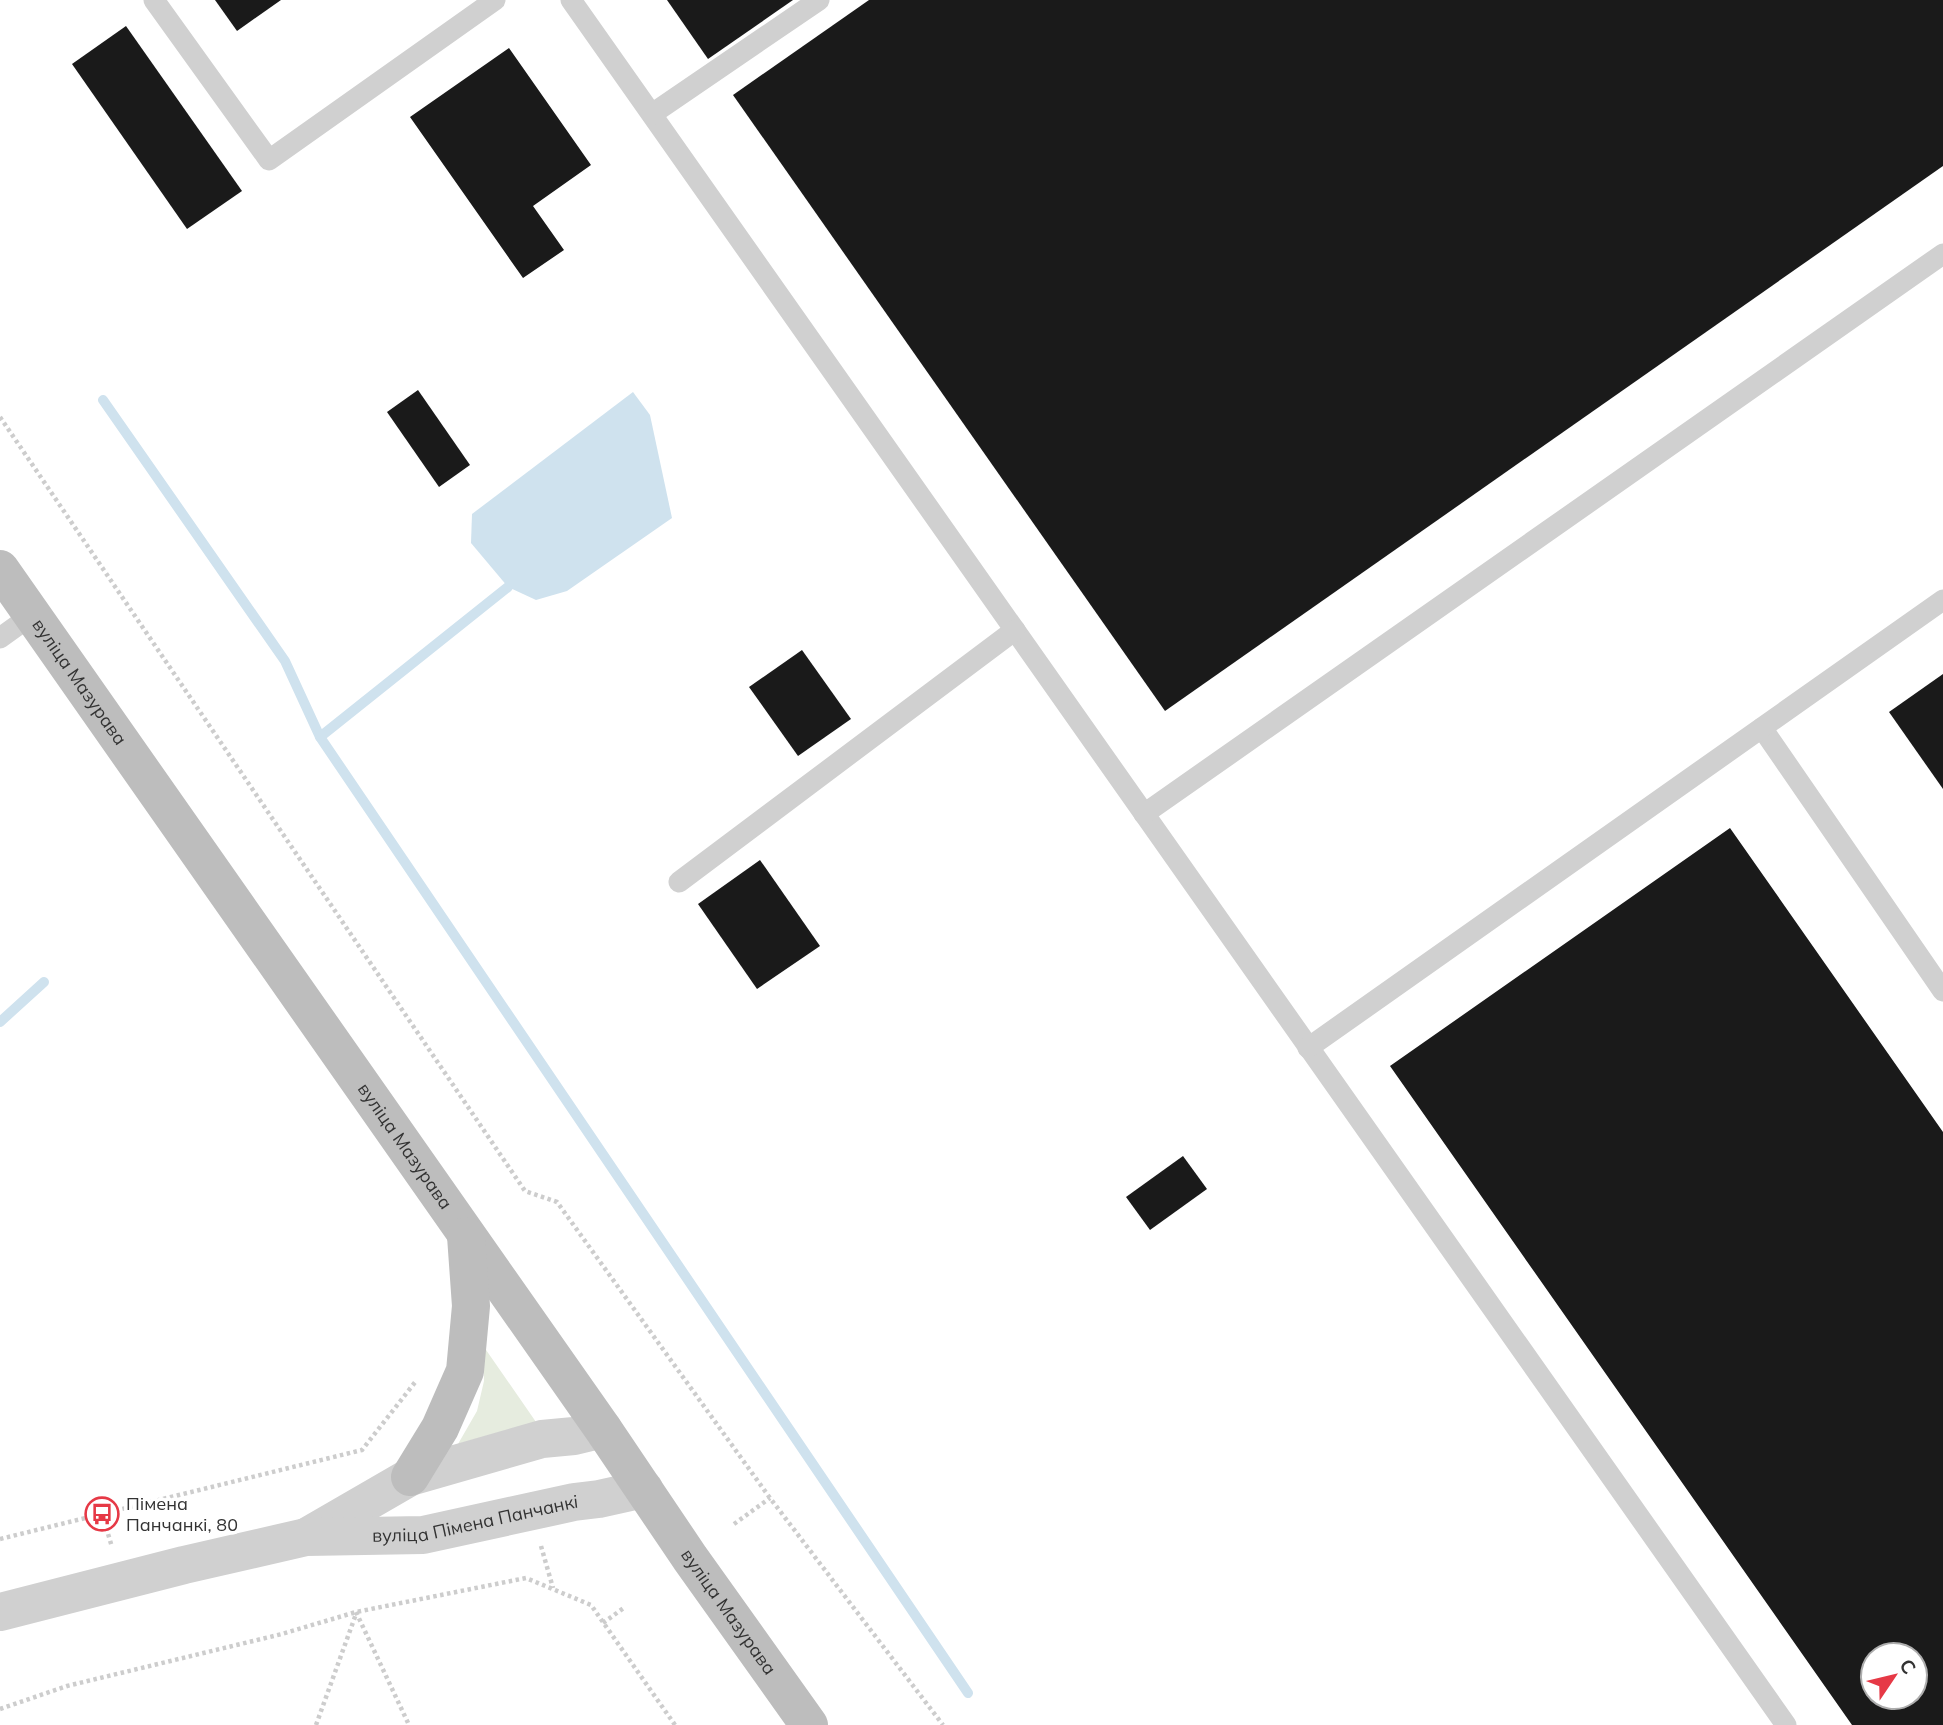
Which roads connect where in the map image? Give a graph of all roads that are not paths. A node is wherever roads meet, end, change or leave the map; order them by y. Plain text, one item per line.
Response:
1 (154, 0) edge
2 (495, 0) edge
3 (571, 0) edge
4 (819, 0) edge
5 (652, 114) junction
6 (1943, 254) edge
7 (0, 569) edge
8 (1943, 600) edge
9 (33, 615) junction
10 (1015, 630) junction
11 (0, 638) edge
12 (1762, 728) junction
13 (1144, 814) junction
14 (679, 881) dead end
15 (1943, 992) edge
16 (1308, 1048) junction
17 (466, 1236) junction
18 (603, 1429) junction
19 (410, 1477) junction
20 (644, 1489) junction
21 (306, 1537) junction
22 (0, 1612) edge
23 (809, 1725) edge
24 (1786, 1725) edge

1 - 2 lane
3 - 5 lane
4 - 5 lane
5 - 10 lane
6 - 13 lane
7 - 9 main road, вуліца Мазурава
8 - 12 lane
9 - 11 lane
9 - 17 main road, вуліца Мазурава
10 - 13 lane
10 - 14 lane
12 - 15 lane
12 - 16 lane
13 - 16 lane
16 - 24 lane
17 - 18 main road, вуліца Мазурава
17 - 19 main road
18 - 19 street, вуліца Пімена Панчанкі
18 - 20 main road, вуліца Мазурава
19 - 21 street, вуліца Пімена Панчанкі
20 - 21 street, вуліца Пімена Панчанкі
20 - 23 main road, вуліца Мазурава
21 - 22 street, вуліца Пімена Панчанкі

